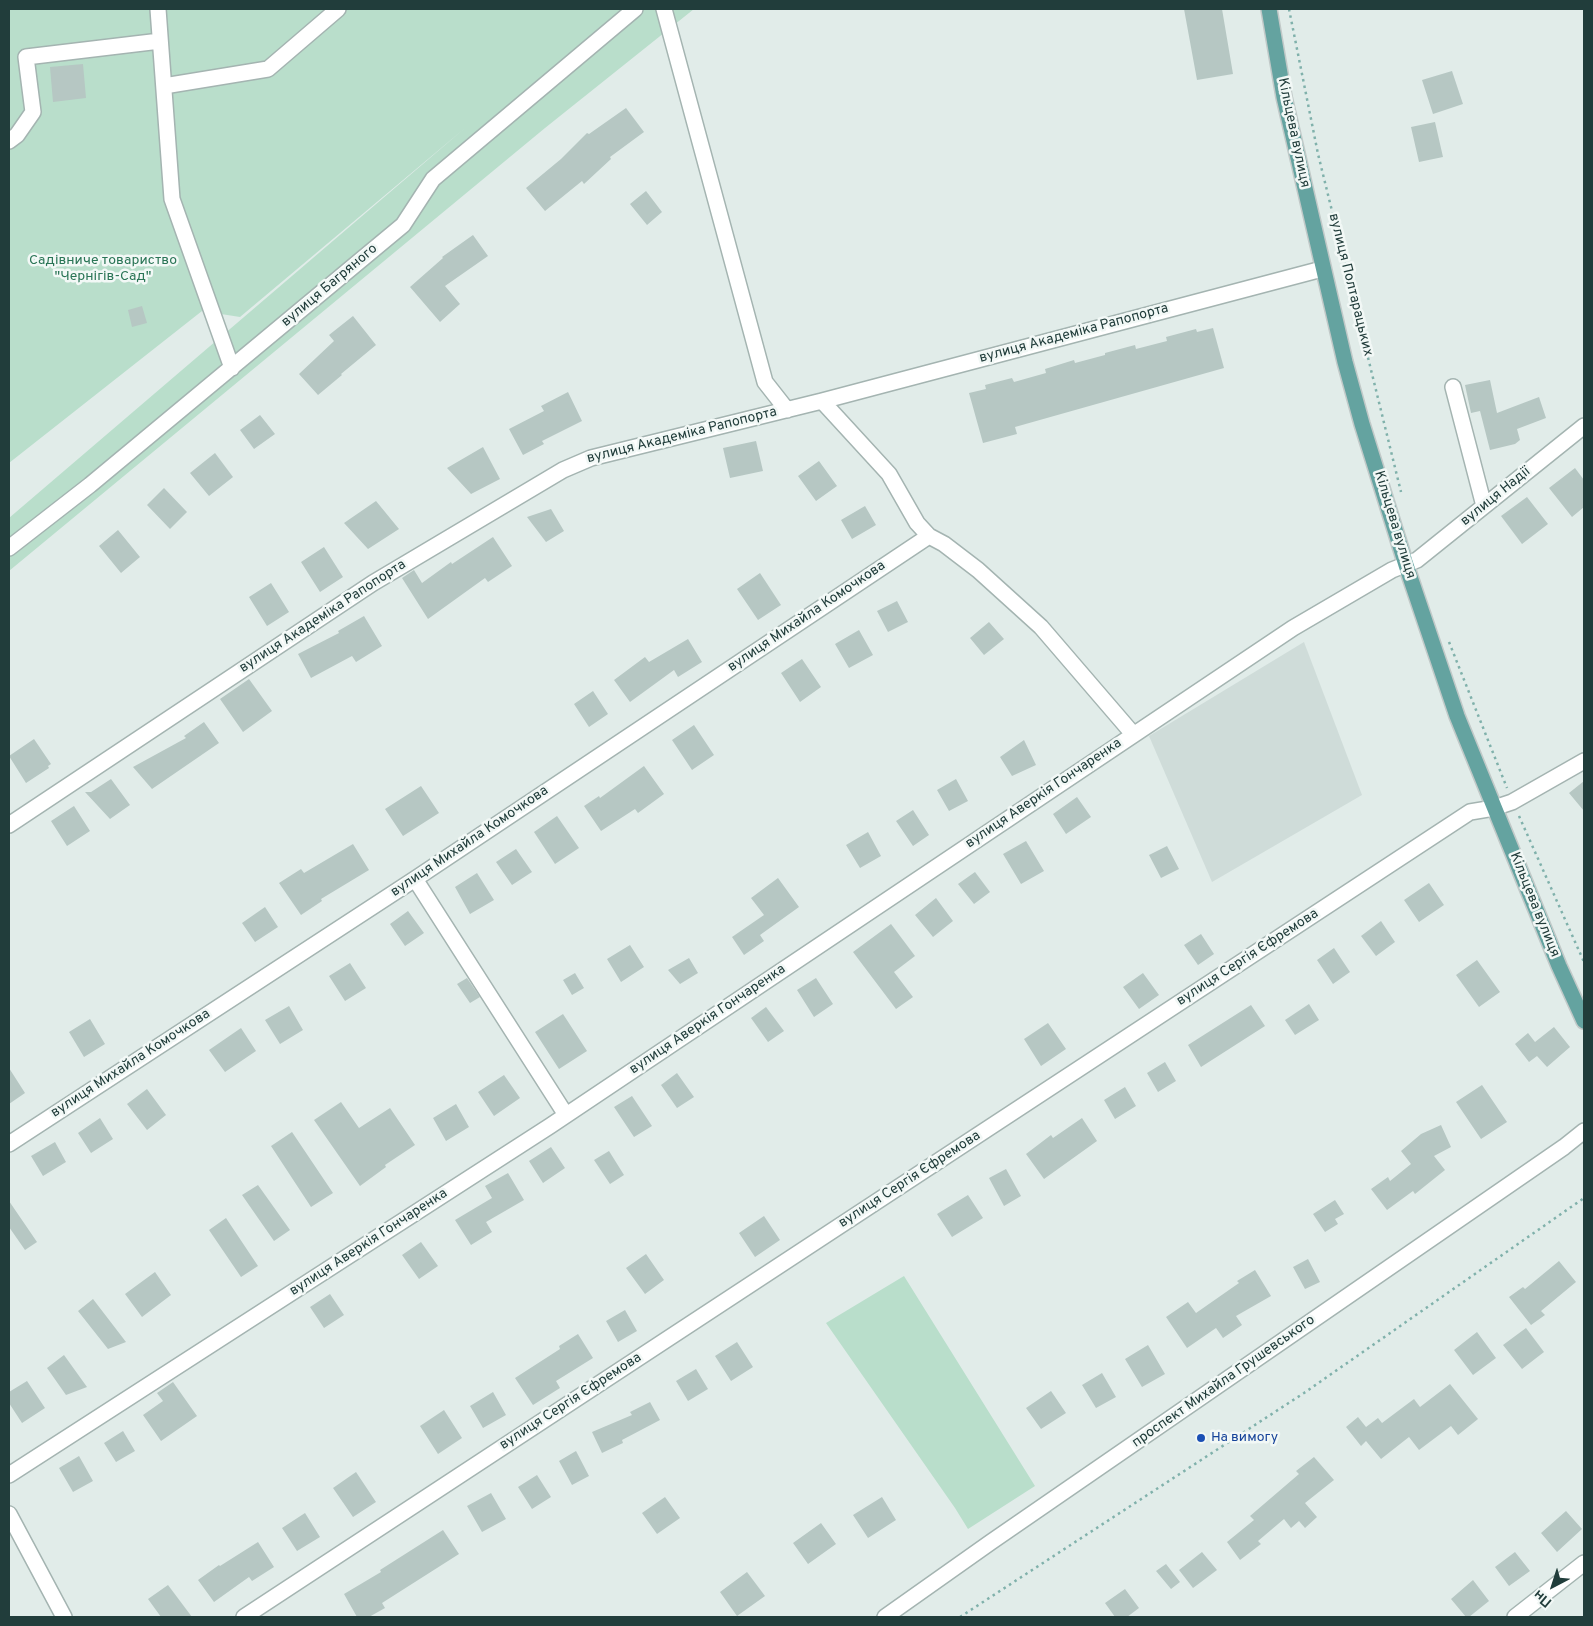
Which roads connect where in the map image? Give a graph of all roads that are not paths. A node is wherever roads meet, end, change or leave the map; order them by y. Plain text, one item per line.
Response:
1 (158, 9) edge
2 (338, 9) edge
3 (635, 9) edge
4 (664, 9) edge
5 (1268, 9) edge
6 (160, 41) junction
7 (164, 86) junction
8 (9, 141) edge
9 (1322, 269) junction
10 (232, 368) junction
11 (1453, 387) dead end
12 (822, 401) junction
13 (787, 410) junction
14 (1584, 426) edge
15 (1484, 506) junction
16 (929, 536) junction
17 (9, 548) edge
18 (1406, 565) junction
19 (1133, 734) junction
20 (1584, 761) edge
21 (1494, 808) junction
22 (9, 825) edge
23 (415, 879) junction
24 (1584, 1021) edge
25 (566, 1115) junction
26 (1584, 1131) edge
27 (1584, 1136) edge
28 (9, 1144) edge
29 (1564, 1148) junction
30 (9, 1475) edge
31 (9, 1514) edge
32 (1584, 1563) edge
33 (64, 1617) edge
34 (244, 1617) edge
35 (885, 1617) edge
36 (1515, 1617) edge

1 - 6 street
2 - 7 street
3 - 10 street, вулиця Багряного
4 - 13 street
5 - 9 main road, Кільцева вулиця
6 - 7 street
6 - 8 street
7 - 10 street
9 - 12 street, вулиця Академіка Рапопорта
9 - 18 main road, Кільцева вулиця
10 - 17 street, вулиця Багряного
11 - 15 street
12 - 13 street, вулиця Академіка Рапопорта
12 - 16 street
13 - 22 street, вулиця Академіка Рапопорта
14 - 15 street, вулиця Надії
15 - 18 street, вулиця Надії
16 - 19 street
16 - 23 street, вулиця Михайла Комочкова
18 - 19 street, вулиця Аверкія Гончаренка
18 - 21 main road, Кільцева вулиця
19 - 25 street, вулиця Аверкія Гончаренка
20 - 21 street, вулиця Сергія Єфремова
21 - 24 main road, Кільцева вулиця
21 - 34 street, вулиця Сергія Єфремова
23 - 25 street
23 - 28 street, вулиця Михайла Комочкова
25 - 30 street, вулиця Аверкія Гончаренка
26 - 29 street, проспект Михайла Грушевського
27 - 29 street, проспект Михайла Грушевського
29 - 35 street, проспект Михайла Грушевського
31 - 33 street
32 - 36 street

